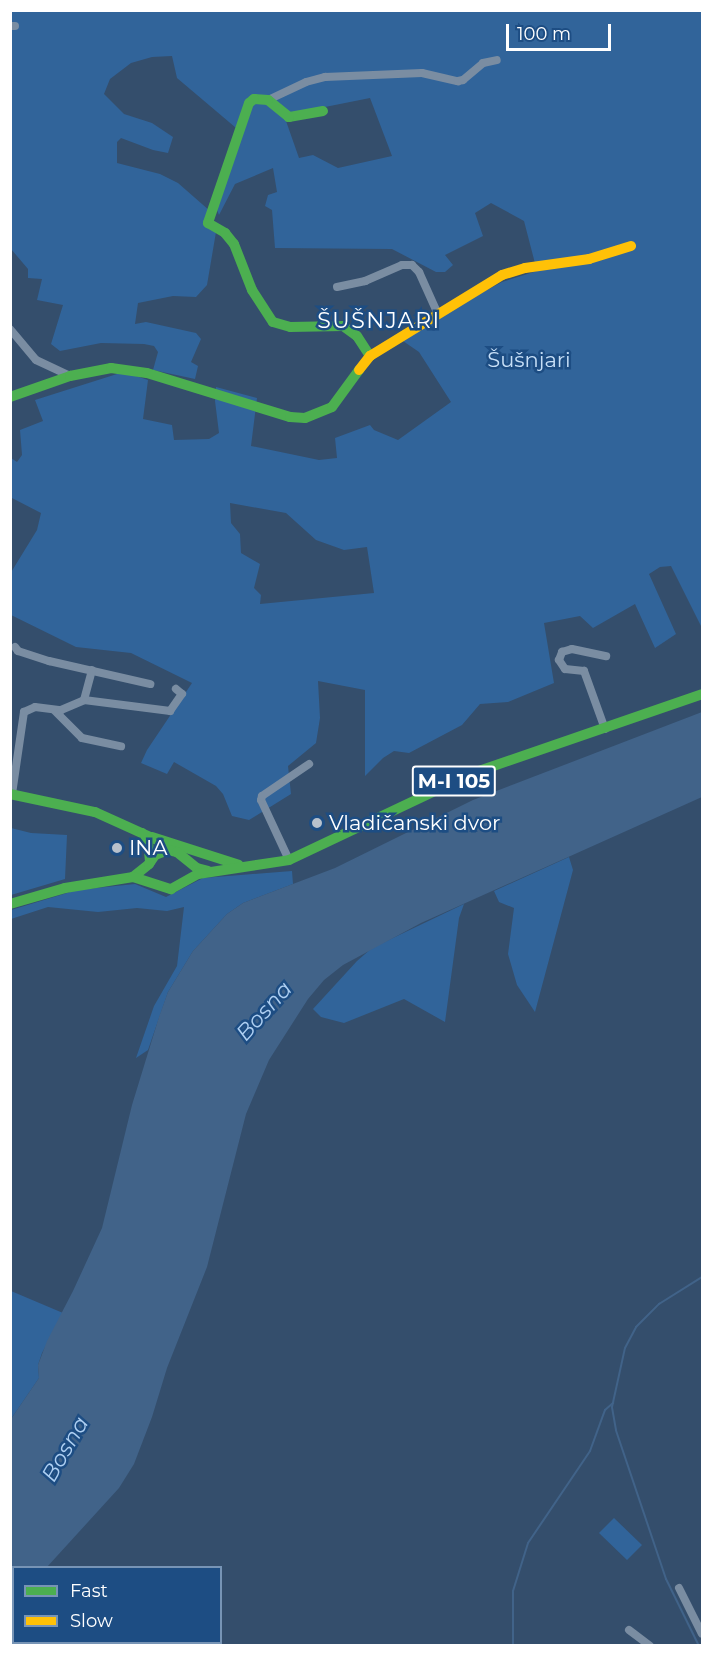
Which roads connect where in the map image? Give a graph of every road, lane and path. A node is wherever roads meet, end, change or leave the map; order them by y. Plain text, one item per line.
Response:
1 (497, 60) dead end
2 (268, 100) junction
3 (323, 111) dead end
4 (631, 246) dead end
5 (337, 287) dead end
6 (437, 312) junction
7 (10, 329) edge
8 (370, 356) junction
9 (70, 376) junction
10 (10, 397) edge
11 (15, 647) dead end
12 (606, 656) dead end
13 (92, 670) junction
14 (150, 684) dead end
15 (176, 689) dead end
16 (702, 694) edge
17 (84, 700) junction
18 (55, 711) junction
19 (605, 729) junction
20 (121, 746) dead end
21 (309, 764) dead end
22 (11, 794) edge
23 (137, 829) junction
24 (152, 837) junction
25 (172, 851) junction
26 (184, 859) junction
27 (289, 860) junction
28 (149, 863) junction
29 (249, 867) junction
30 (209, 872) junction
31 (133, 877) junction
32 (184, 880) junction
33 (156, 886) junction
34 (10, 904) edge
35 (679, 1588) dead end
36 (629, 1630) dead end
37 (702, 1635) edge
38 (650, 1646) edge

1 - 2 street
2 - 3 street
2 - 8 street
4 - 6 street
5 - 6 street
6 - 8 street
7 - 9 street
8 - 9 street
9 - 10 street
11 - 13 street
12 - 19 street
13 - 14 street
13 - 17 street
15 - 17 street
16 - 19 street, M-I 105
17 - 18 street
18 - 20 street
18 - 22 street
19 - 27 street, M-I 105
21 - 27 street
22 - 23 street
23 - 24 street
23 - 28 street
24 - 25 street
24 - 29 street
25 - 26 street
25 - 28 street
26 - 30 street
26 - 32 street
27 - 29 street, M-I 105
28 - 31 street
28 - 33 street
29 - 30 street, M-I 105
30 - 32 street, M-I 105
31 - 33 street
31 - 34 street
32 - 33 street, M-I 105
35 - 37 street
36 - 38 street

